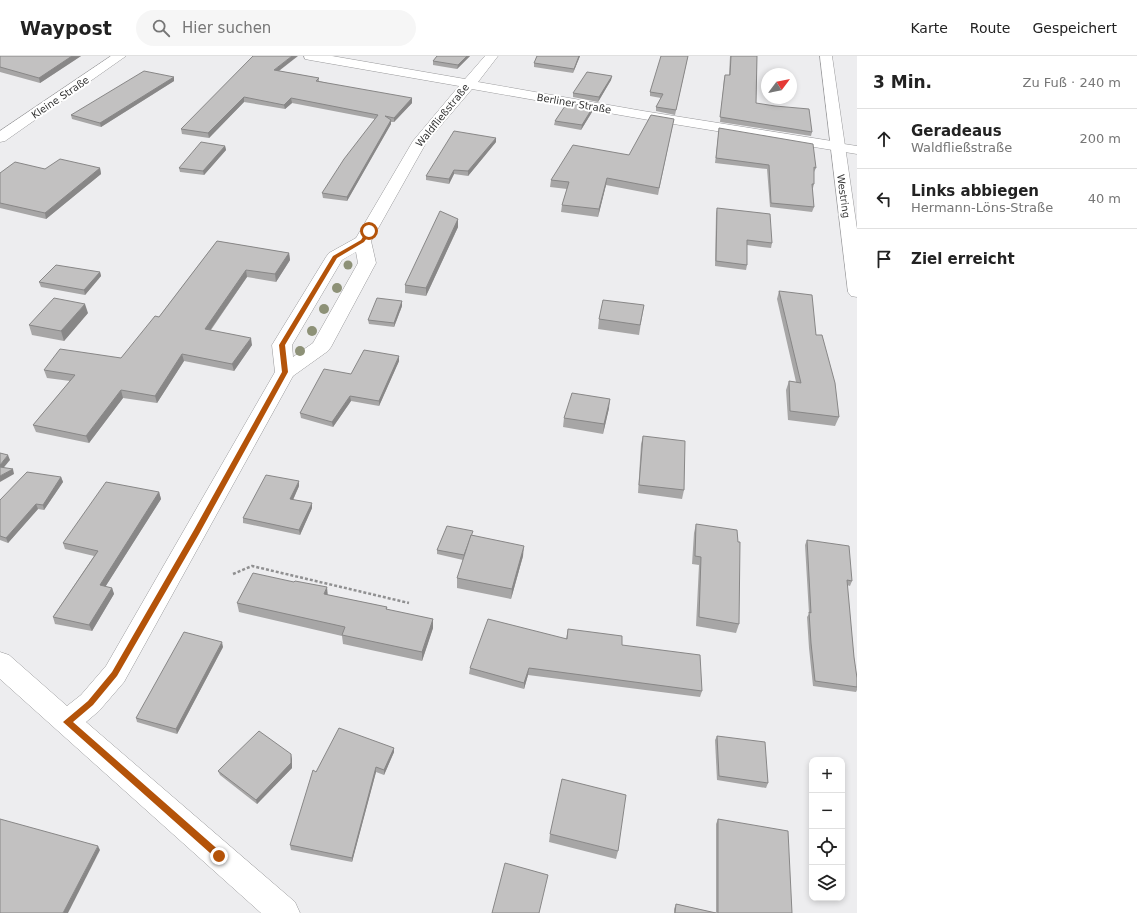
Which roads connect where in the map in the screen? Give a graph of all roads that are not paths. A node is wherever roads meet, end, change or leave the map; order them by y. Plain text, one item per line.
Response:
1 (120, 56) edge
2 (310, 56) edge
3 (492, 56) edge
4 (826, 56) edge
5 (468, 84) junction
6 (0, 138) edge
7 (838, 147) junction
8 (857, 150) edge
9 (363, 241) junction
10 (857, 292) edge
11 (285, 372) junction
12 (0, 663) edge
13 (67, 722) junction
14 (284, 913) edge

1 - 6 street, Kleine Straße
2 - 5 street, Berliner Straße
3 - 5 street, Waldfließstraße
4 - 7 street, Westring
5 - 7 street, Berliner Straße
5 - 9 street, Waldfließstraße
7 - 8 street
7 - 10 street, Westring
9 - 11 street
9 - 11 street
11 - 13 street
12 - 13 street
13 - 14 street

